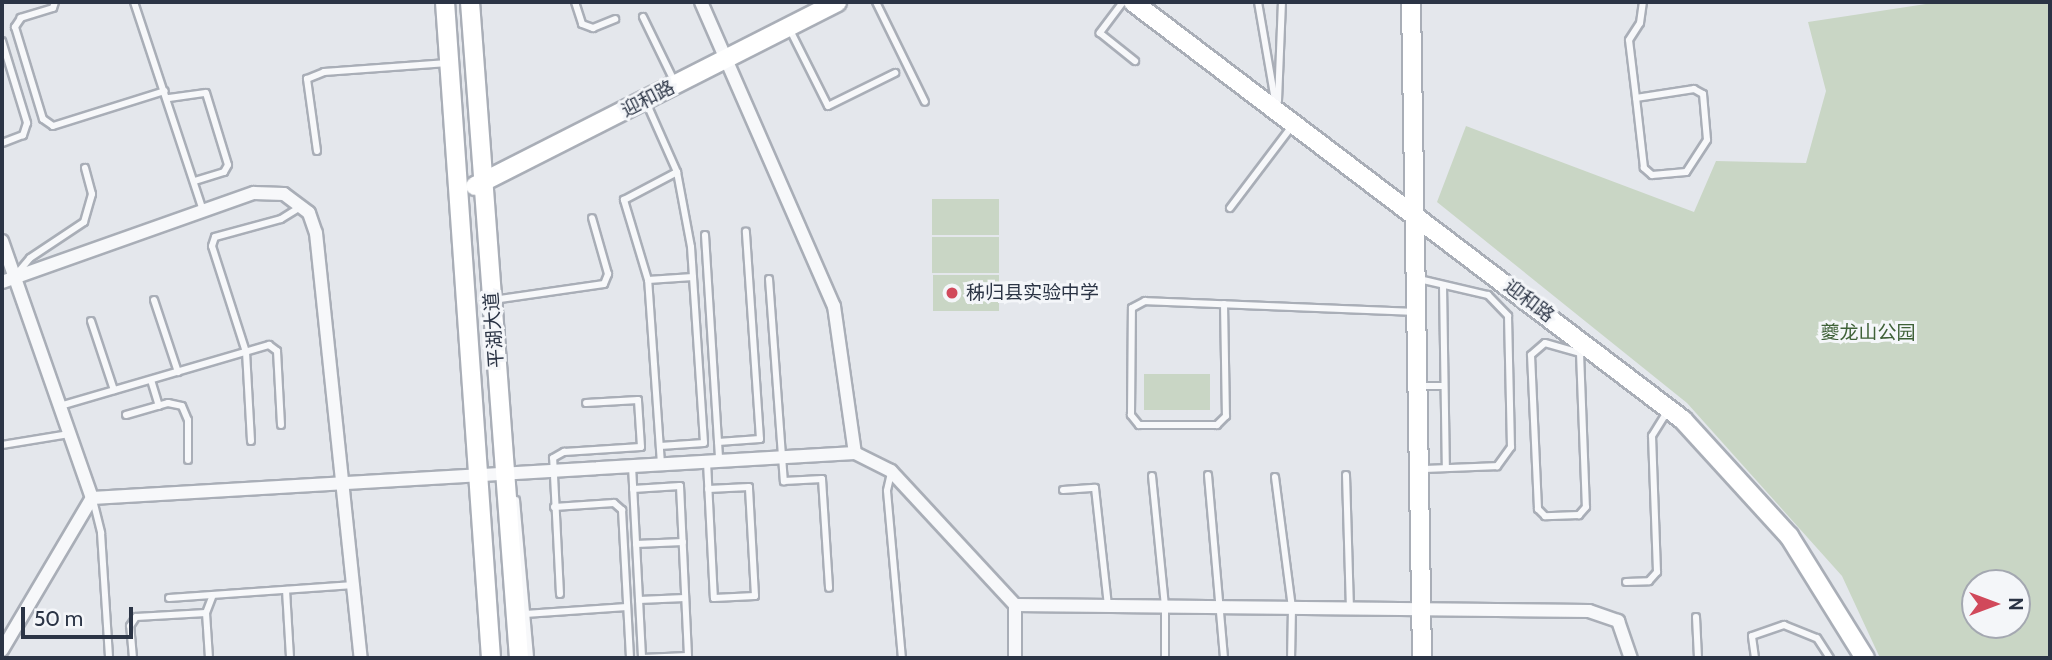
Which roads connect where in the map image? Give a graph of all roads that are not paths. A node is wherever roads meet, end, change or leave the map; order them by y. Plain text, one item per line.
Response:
1 (55, 2) edge
2 (134, 2) edge
3 (470, 2) edge
4 (478, 2) edge
5 (575, 2) edge
6 (702, 2) edge
7 (837, 2) edge
8 (877, 2) edge
9 (1123, 2) edge
10 (1133, 2) edge
11 (1258, 2) edge
12 (1282, 2) edge
13 (1411, 2) edge
14 (1643, 2) edge
15 (444, 4) edge
16 (643, 17) dead end
17 (615, 19) dead end
18 (789, 26) junction
19 (2, 41) edge
20 (726, 59) junction
21 (1135, 61) dead end
22 (449, 62) junction
23 (895, 73) dead end
24 (676, 85) junction
25 (164, 91) junction
26 (169, 98) junction
27 (1636, 98) junction
28 (645, 100) junction
29 (925, 102) dead end
30 (1277, 111) junction
31 (1294, 123) junction
32 (2, 142) edge
33 (317, 151) dead end
34 (85, 168) dead end
35 (677, 172) junction
36 (194, 181) junction
37 (487, 182) junction
38 (458, 191) junction
39 (302, 205) junction
40 (1230, 208) dead end
41 (203, 211) junction
42 (1415, 215) junction
43 (592, 218) dead end
44 (746, 231) dead end
45 (705, 235) dead end
46 (2, 241) edge
47 (693, 277) junction
48 (1416, 278) junction
49 (769, 279) dead end
50 (8, 280) edge
51 (648, 280) junction
52 (1443, 285) junction
53 (500, 299) junction
54 (154, 300) dead end
55 (1224, 304) junction
56 (1416, 312) junction
57 (91, 321) dead end
58 (1583, 348) junction
59 (246, 352) junction
60 (178, 372) junction
61 (151, 380) junction
62 (1417, 386) junction
63 (1444, 386) junction
64 (114, 390) junction
65 (586, 403) dead end
66 (60, 406) junction
67 (159, 406) junction
68 (1669, 409) junction
69 (126, 415) dead end
70 (281, 425) dead end
71 (69, 433) junction
72 (251, 441) dead end
73 (718, 442) junction
74 (2, 445) edge
75 (660, 446) junction
76 (855, 453) junction
77 (783, 457) junction
78 (188, 460) dead end
79 (713, 461) junction
80 (661, 464) junction
81 (632, 466) junction
82 (1446, 468) junction
83 (1419, 469) junction
84 (551, 471) junction
85 (891, 471) junction
86 (509, 473) junction
87 (478, 475) junction
88 (1208, 475) dead end
89 (1346, 475) dead end
90 (1152, 476) dead end
91 (1275, 477) dead end
92 (343, 483) junction
93 (634, 489) junction
94 (708, 489) junction
95 (1063, 490) dead end
96 (92, 498) junction
97 (554, 507) junction
98 (682, 542) junction
99 (636, 544) junction
100 (1626, 582) dead end
101 (354, 585) junction
102 (829, 588) dead end
103 (286, 590) junction
104 (560, 594) dead end
105 (213, 595) junction
106 (169, 598) dead end
107 (685, 598) junction
108 (639, 600) junction
109 (1015, 605) junction
110 (1108, 606) junction
111 (627, 607) junction
112 (1165, 607) junction
113 (1223, 607) junction
114 (1292, 608) junction
115 (1350, 609) junction
116 (1421, 609) junction
117 (206, 613) junction
118 (525, 614) junction
119 (1696, 617) dead end
120 (2, 650) edge
121 (688, 657) edge
122 (109, 658) edge
123 (133, 658) edge
124 (209, 658) edge
125 (290, 658) edge
126 (361, 658) edge
127 (491, 658) edge
128 (519, 658) edge
129 (530, 658) edge
130 (630, 658) edge
131 (642, 658) edge
132 (902, 658) edge
133 (1015, 658) edge
134 (1165, 658) edge
135 (1224, 658) edge
136 (1292, 658) edge
137 (1422, 658) edge
138 (1631, 658) edge
139 (1698, 658) edge
140 (1755, 658) edge
141 (1830, 658) edge
142 (1866, 658) edge

1 - 25 lane
2 - 25 lane
3 - 37 main road, 平湖大道
4 - 37 lane
5 - 17 lane
6 - 20 street
7 - 18 main road, 迎和路
8 - 29 lane
9 - 21 lane
10 - 30 main road, 迎和路
11 - 30 lane
12 - 30 lane
13 - 42 main road
14 - 27 lane
15 - 22 main road, 平湖大道
16 - 24 lane
18 - 20 main road, 迎和路
18 - 23 lane
19 - 32 lane
20 - 24 main road, 迎和路
20 - 76 street
22 - 33 lane
22 - 38 main road, 平湖大道
24 - 28 main road, 迎和路
25 - 26 lane
26 - 36 lane
26 - 36 lane
27 - 27 lane
28 - 35 lane
28 - 37 main road, 迎和路
30 - 31 main road, 迎和路
31 - 40 lane
31 - 42 main road, 迎和路
34 - 50 lane
35 - 47 lane
35 - 51 lane
36 - 41 lane
37 - 38 main road, 迎和路
37 - 53 lane
37 - 86 main road, 平湖大道
38 - 87 main road, 平湖大道
39 - 41 street
39 - 59 lane
39 - 92 street
41 - 50 street
42 - 48 main road
42 - 58 main road, 迎和路
43 - 53 lane
44 - 73 lane
45 - 73 lane
46 - 50 street
47 - 51 lane
47 - 75 lane
48 - 52 lane
48 - 56 main road
49 - 77 lane
50 - 66 street
51 - 75 lane
52 - 63 lane
52 - 82 lane
53 - 86 lane
54 - 60 lane
55 - 55 lane
55 - 56 lane
56 - 62 main road
57 - 64 lane
58 - 58 lane
58 - 68 main road, 迎和路
59 - 60 lane
59 - 70 lane
59 - 72 lane
60 - 61 lane
61 - 64 lane
61 - 67 lane
62 - 63 lane
62 - 83 main road
63 - 82 lane
64 - 66 lane
65 - 84 lane
66 - 71 street
67 - 69 lane
67 - 78 lane
68 - 100 lane
68 - 142 main road, 迎和路
71 - 74 lane
71 - 96 street
73 - 79 lane
75 - 80 lane
76 - 77 street
76 - 85 street
77 - 79 street
77 - 102 lane
79 - 80 street
79 - 94 lane
80 - 81 street
81 - 84 street
81 - 93 lane
82 - 83 lane
83 - 116 main road
84 - 86 street
84 - 97 lane
85 - 109 street
85 - 132 lane
86 - 87 street
86 - 118 lane
86 - 128 main road, 平湖大道
87 - 92 street
87 - 127 main road, 平湖大道
88 - 113 lane
89 - 115 lane
90 - 112 lane
91 - 114 lane
92 - 96 street
92 - 101 street
93 - 98 lane
93 - 99 lane
94 - 94 lane
95 - 110 lane
96 - 120 street
96 - 122 lane
97 - 104 lane
97 - 111 lane
98 - 99 lane
98 - 107 lane
99 - 108 lane
101 - 103 lane
101 - 126 street
103 - 105 lane
103 - 125 lane
105 - 106 lane
105 - 117 lane
107 - 108 lane
107 - 121 lane
108 - 131 lane
109 - 110 street
109 - 133 street
110 - 112 street
111 - 118 lane
111 - 130 lane
112 - 113 street
112 - 134 lane
113 - 114 street
113 - 135 lane
114 - 115 street
114 - 136 lane
115 - 116 street
116 - 137 main road
116 - 138 street
117 - 123 lane
117 - 124 lane
118 - 129 lane
119 - 139 lane
121 - 131 lane
140 - 141 lane

